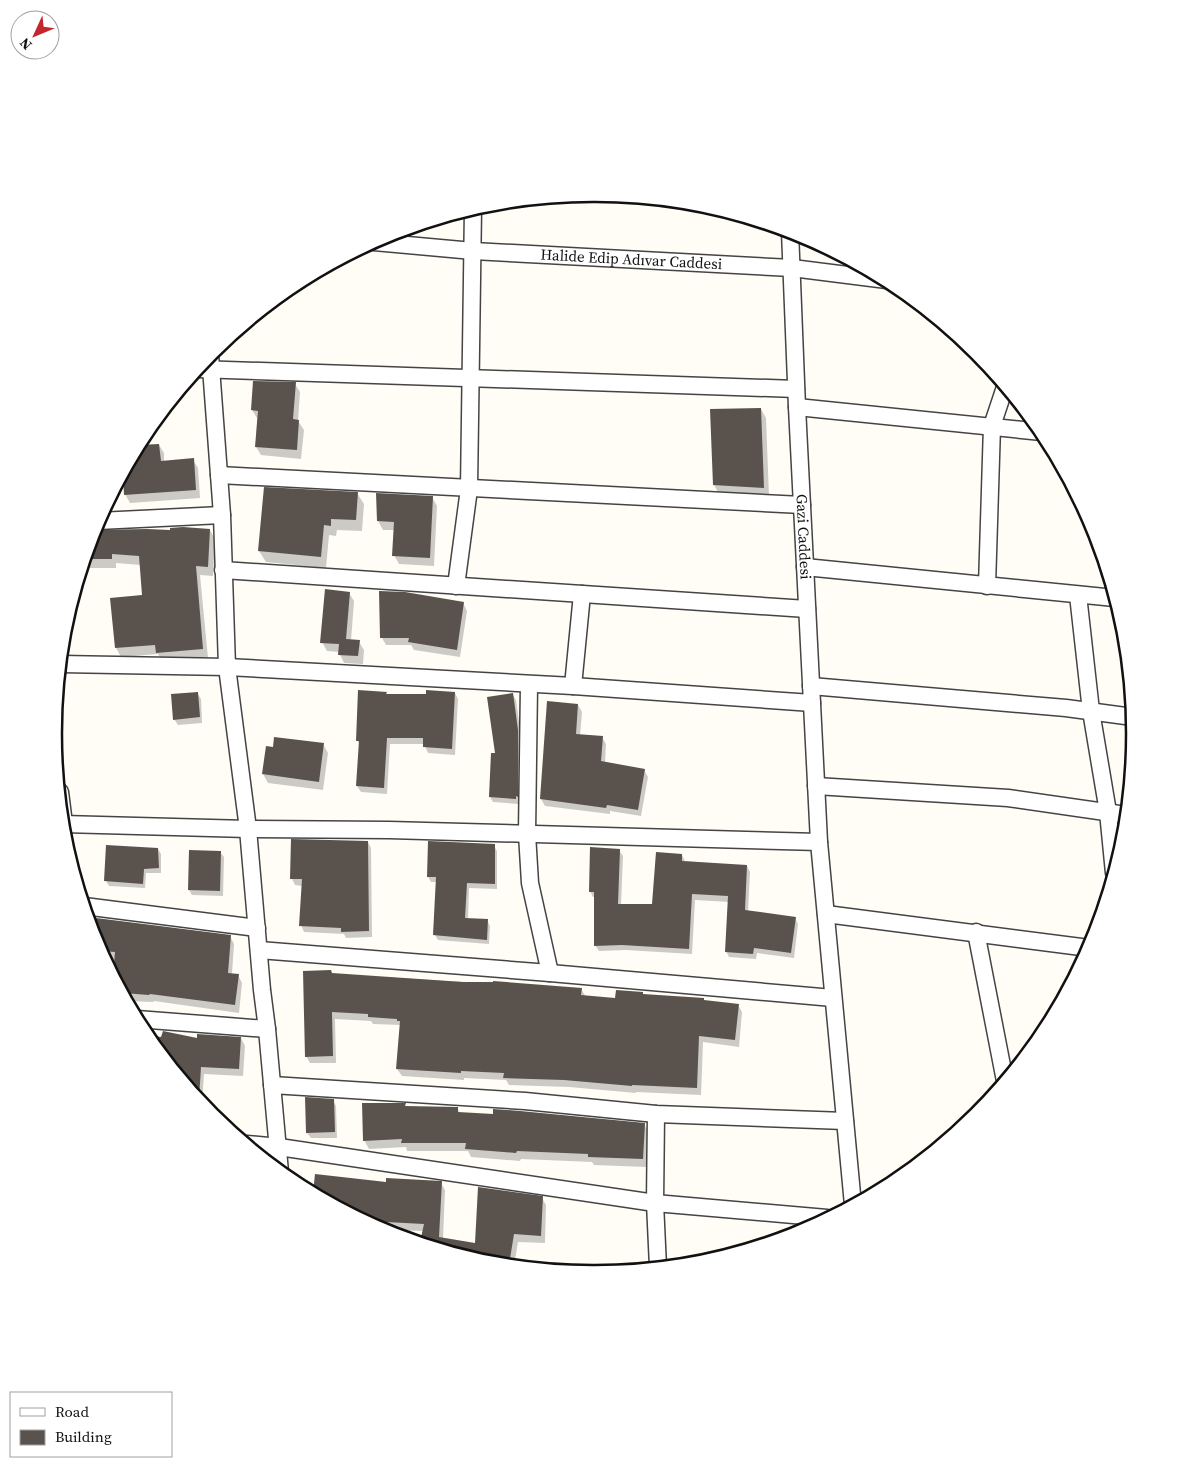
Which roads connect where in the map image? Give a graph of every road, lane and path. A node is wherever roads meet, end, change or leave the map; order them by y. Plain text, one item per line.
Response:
1 (473, 216) edge
2 (790, 240) edge
3 (388, 243) edge
4 (472, 251) junction
5 (792, 268) junction
6 (867, 277) edge
7 (212, 364) edge
8 (207, 370) edge
9 (470, 378) junction
10 (796, 389) junction
11 (1003, 394) edge
12 (797, 407) junction
13 (992, 426) junction
14 (1031, 431) edge
15 (219, 475) junction
16 (469, 488) junction
17 (802, 505) junction
18 (222, 515) junction
19 (107, 521) edge
20 (805, 567) junction
21 (223, 570) junction
22 (456, 586) junction
23 (987, 586) junction
24 (582, 594) junction
25 (1078, 595) junction
26 (1107, 597) edge
27 (807, 609) junction
28 (67, 664) edge
29 (227, 667) junction
30 (529, 684) junction
31 (573, 686) junction
32 (811, 686) junction
33 (812, 703) junction
34 (1091, 712) junction
35 (1125, 716) edge
36 (816, 786) junction
37 (1108, 812) junction
38 (1119, 814) edge
39 (71, 824) edge
40 (248, 829) junction
41 (527, 834) junction
42 (819, 842) junction
43 (1112, 851) edge
44 (92, 907) edge
45 (826, 914) junction
46 (257, 928) junction
47 (976, 932) junction
48 (1081, 947) edge
49 (259, 950) junction
50 (550, 973) junction
51 (834, 998) junction
52 (146, 1020) edge
53 (267, 1029) junction
54 (1003, 1072) edge
55 (272, 1085) junction
56 (656, 1114) junction
57 (845, 1121) junction
58 (258, 1145) edge
59 (279, 1147) junction
60 (280, 1162) edge
61 (851, 1198) edge
62 (655, 1203) junction
63 (814, 1217) edge
64 (658, 1261) edge

1 - 4 street
2 - 5 street, Gazi Caddesi
3 - 4 street, Halide Edip Adıvar Caddesi
4 - 5 street, Halide Edip Adıvar Caddesi
4 - 9 street
5 - 6 street, Halide Edip Adıvar Caddesi
5 - 10 street, Gazi Caddesi
7 - 9 street
8 - 15 street
9 - 10 street
9 - 16 street
10 - 12 street, Gazi Caddesi
11 - 13 street
12 - 13 street
12 - 17 street, Gazi Caddesi
13 - 14 street
13 - 23 street
15 - 16 street
15 - 18 street
16 - 17 street
16 - 22 street
17 - 20 street, Gazi Caddesi
18 - 19 street
18 - 21 street
20 - 23 street
20 - 27 street, Gazi Caddesi
21 - 22 street
21 - 29 street
22 - 24 street
23 - 25 street
24 - 27 street
24 - 31 street
25 - 26 street
25 - 34 street
27 - 32 street, Gazi Caddesi
28 - 29 street
29 - 30 street
29 - 40 street
30 - 31 street
30 - 41 street
31 - 33 street
32 - 33 street, Gazi Caddesi
32 - 34 street
33 - 36 street, Gazi Caddesi
34 - 35 street
34 - 37 street
36 - 37 street
36 - 42 street, Gazi Caddesi
37 - 38 street
37 - 43 street
39 - 40 street
40 - 41 street
40 - 46 street
41 - 42 street
41 - 50 street
42 - 45 street, Gazi Caddesi
44 - 46 street
45 - 47 street
45 - 51 street, Gazi Caddesi
46 - 49 street
47 - 48 street
47 - 54 street
49 - 50 street
49 - 53 street
50 - 51 street
51 - 57 street, Gazi Caddesi
52 - 53 street
53 - 55 street
55 - 56 street
55 - 59 street
56 - 57 street
56 - 62 street
57 - 61 street, Gazi Caddesi
58 - 59 street
59 - 60 street
59 - 62 street
62 - 63 street
62 - 64 street

